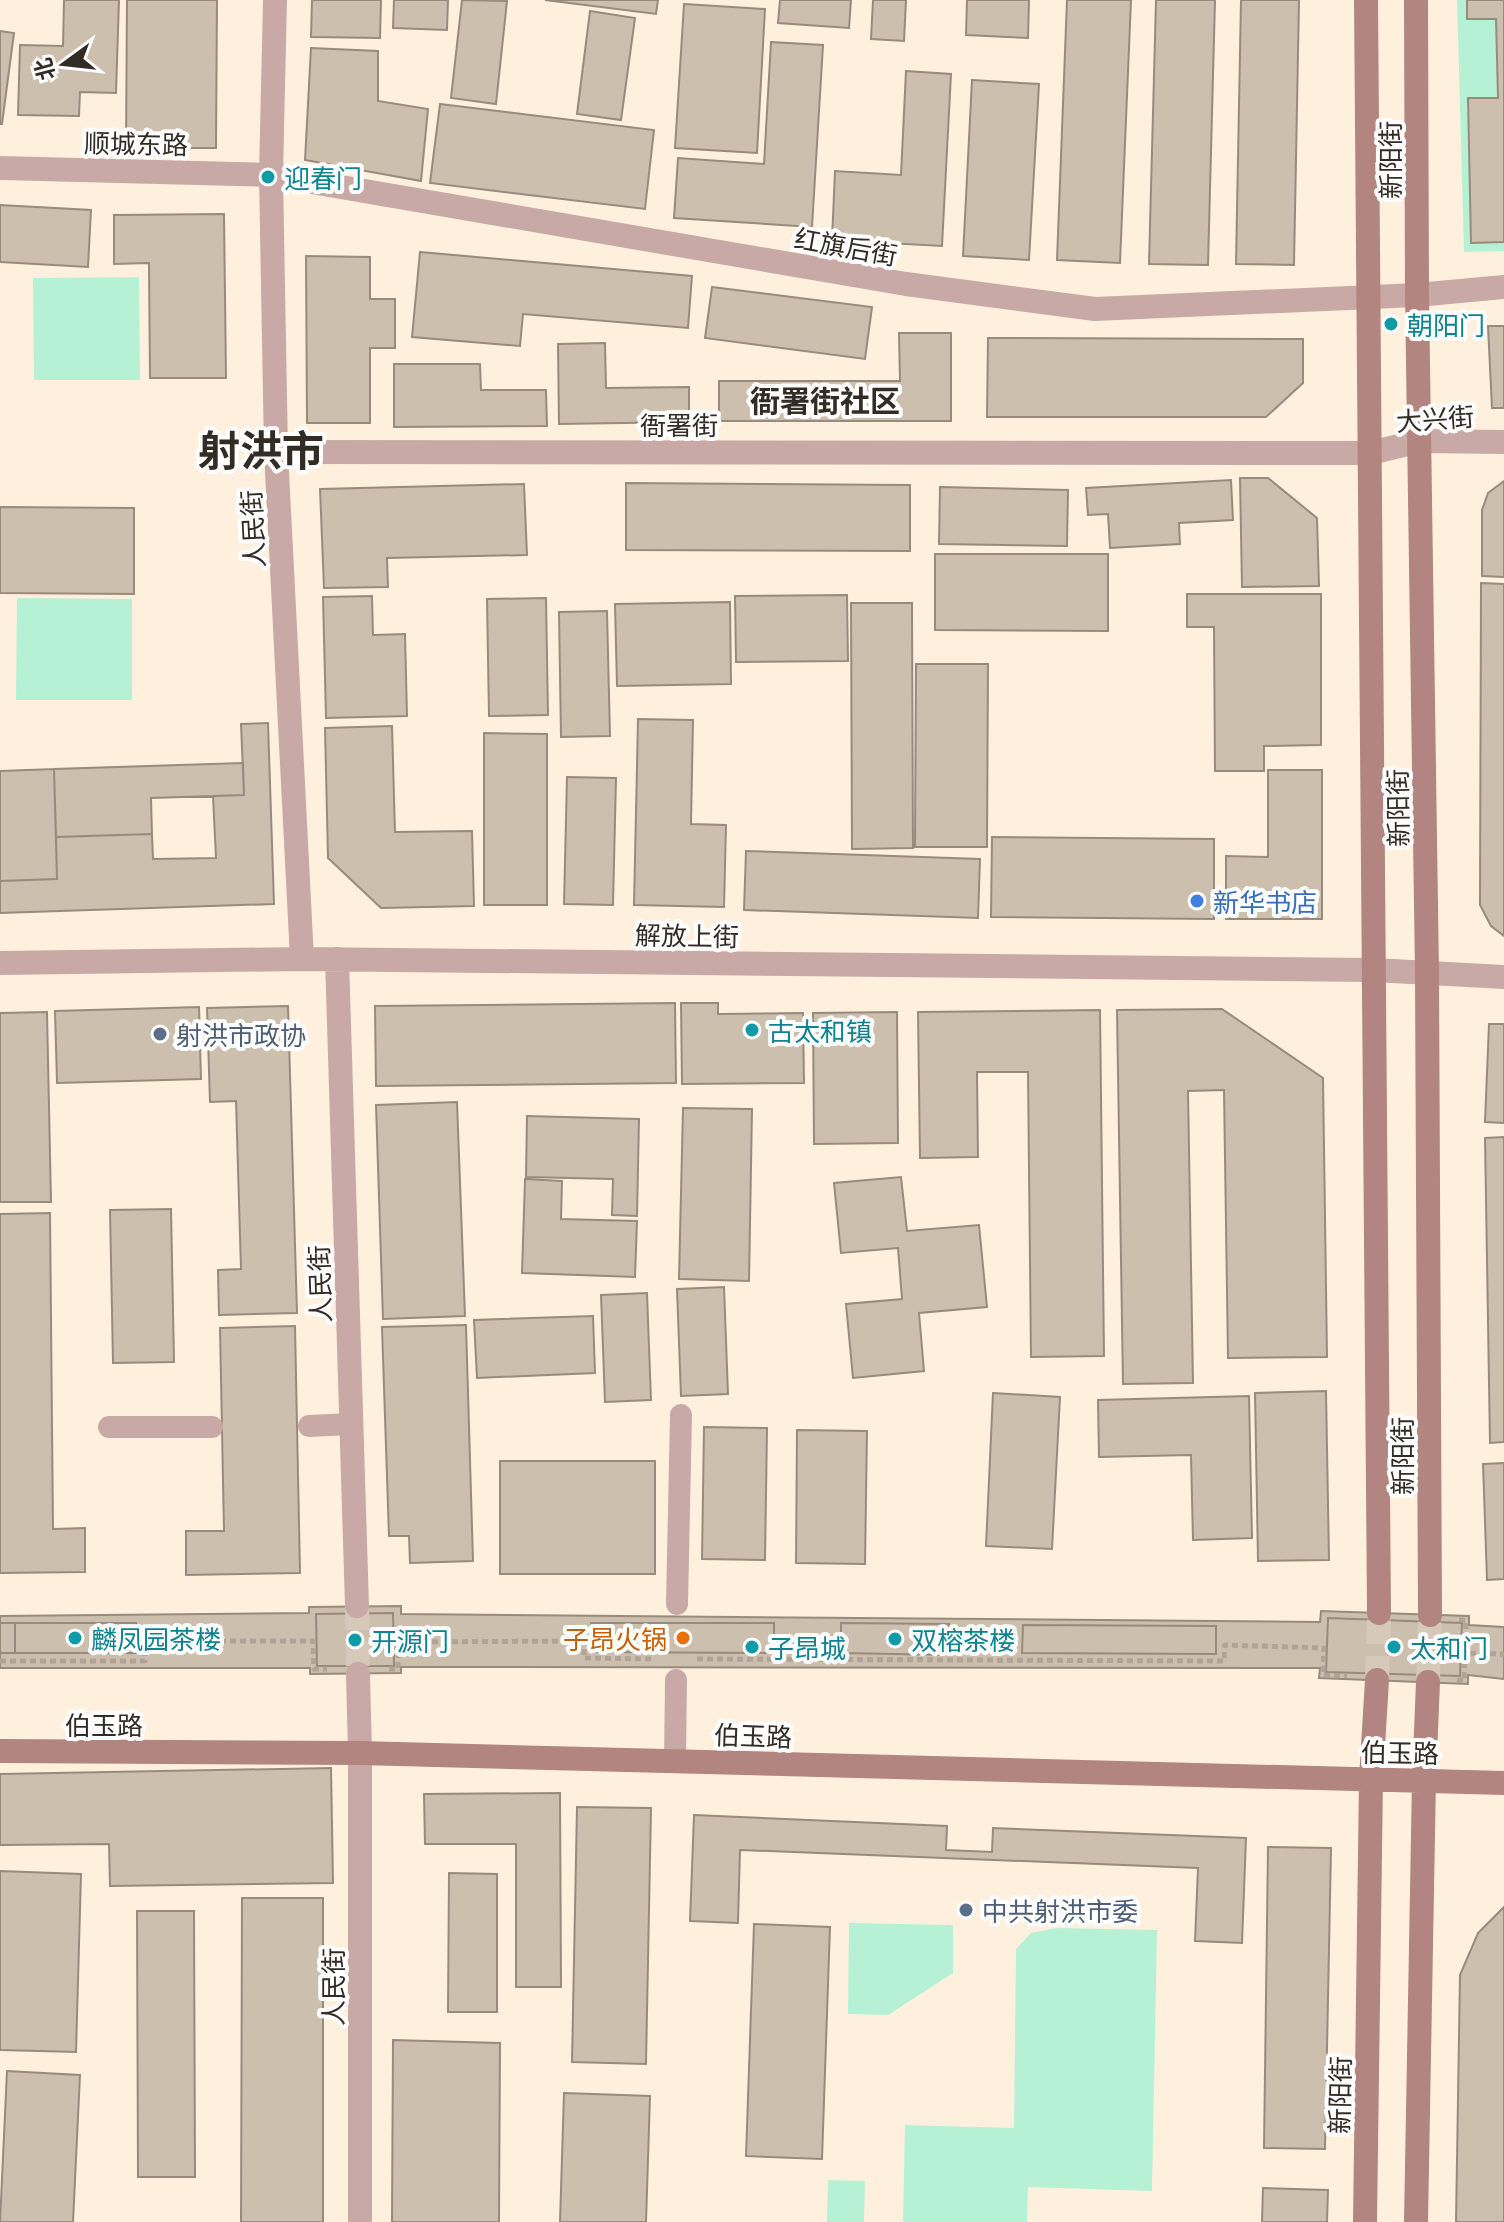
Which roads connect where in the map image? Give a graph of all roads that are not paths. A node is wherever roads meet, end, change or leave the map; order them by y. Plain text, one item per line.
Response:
1 (275, 0) edge
2 (1366, 0) edge
3 (1416, 0) edge
4 (0, 168) edge
5 (271, 175) junction
6 (1504, 287) edge
7 (1417, 295) junction
8 (1369, 297) junction
9 (1420, 441) junction
10 (1504, 442) edge
11 (276, 452) junction
12 (1370, 453) junction
13 (302, 959) junction
14 (337, 959) junction
15 (0, 963) edge
16 (1374, 970) junction
17 (1427, 973) junction
18 (1504, 977) edge
19 (681, 1415) dead end
20 (351, 1424) junction
21 (309, 1426) dead end
22 (109, 1427) dead end
23 (212, 1427) dead end
24 (677, 1604) dead end
25 (357, 1606) tunnel mouth
26 (1379, 1613) tunnel mouth
27 (1430, 1615) tunnel mouth
28 (358, 1674) tunnel mouth
29 (1366, 1678) tunnel mouth
30 (676, 1680) dead end
31 (1438, 1681) tunnel mouth
32 (0, 1751) edge
33 (360, 1753) junction
34 (675, 1761) junction
35 (1371, 1779) junction
36 (1424, 1780) junction
37 (1504, 1783) edge
38 (360, 2222) edge
39 (1365, 2222) edge
40 (1416, 2222) edge

1 - 5 street, 人民街
2 - 8 main road, 新阳街
3 - 7 main road, 新阳街
4 - 5 street, 顺城东路
5 - 8 street, 红旗后街
5 - 11 street, 人民街
6 - 7 street, 红旗后街
7 - 8 street, 红旗后街
7 - 9 main road, 新阳街
8 - 12 main road, 新阳街
9 - 10 street, 大兴街
9 - 12 street, 大兴街
9 - 17 main road, 新阳街
11 - 12 street, 衙署街
11 - 13 street, 人民街
12 - 16 main road, 新阳街
13 - 14 street, 解放上街
13 - 15 street, 解放上街
14 - 16 street, 解放上街
14 - 20 street, 人民街
16 - 17 street, 解放上街
16 - 26 main road, 新阳街
17 - 18 street, 解放上街
17 - 27 main road, 新阳街
19 - 24 lane
20 - 21 lane
20 - 25 street, 人民街
22 - 23 lane
28 - 33 street, 人民街
29 - 35 main road, 新阳街
30 - 34 lane
31 - 36 main road
32 - 33 main road, 伯玉路
33 - 34 main road, 伯玉路
33 - 38 street, 人民街
34 - 35 main road, 伯玉路
35 - 36 main road, 伯玉路
35 - 39 main road, 新阳街
36 - 37 main road, 伯玉路
36 - 40 main road

